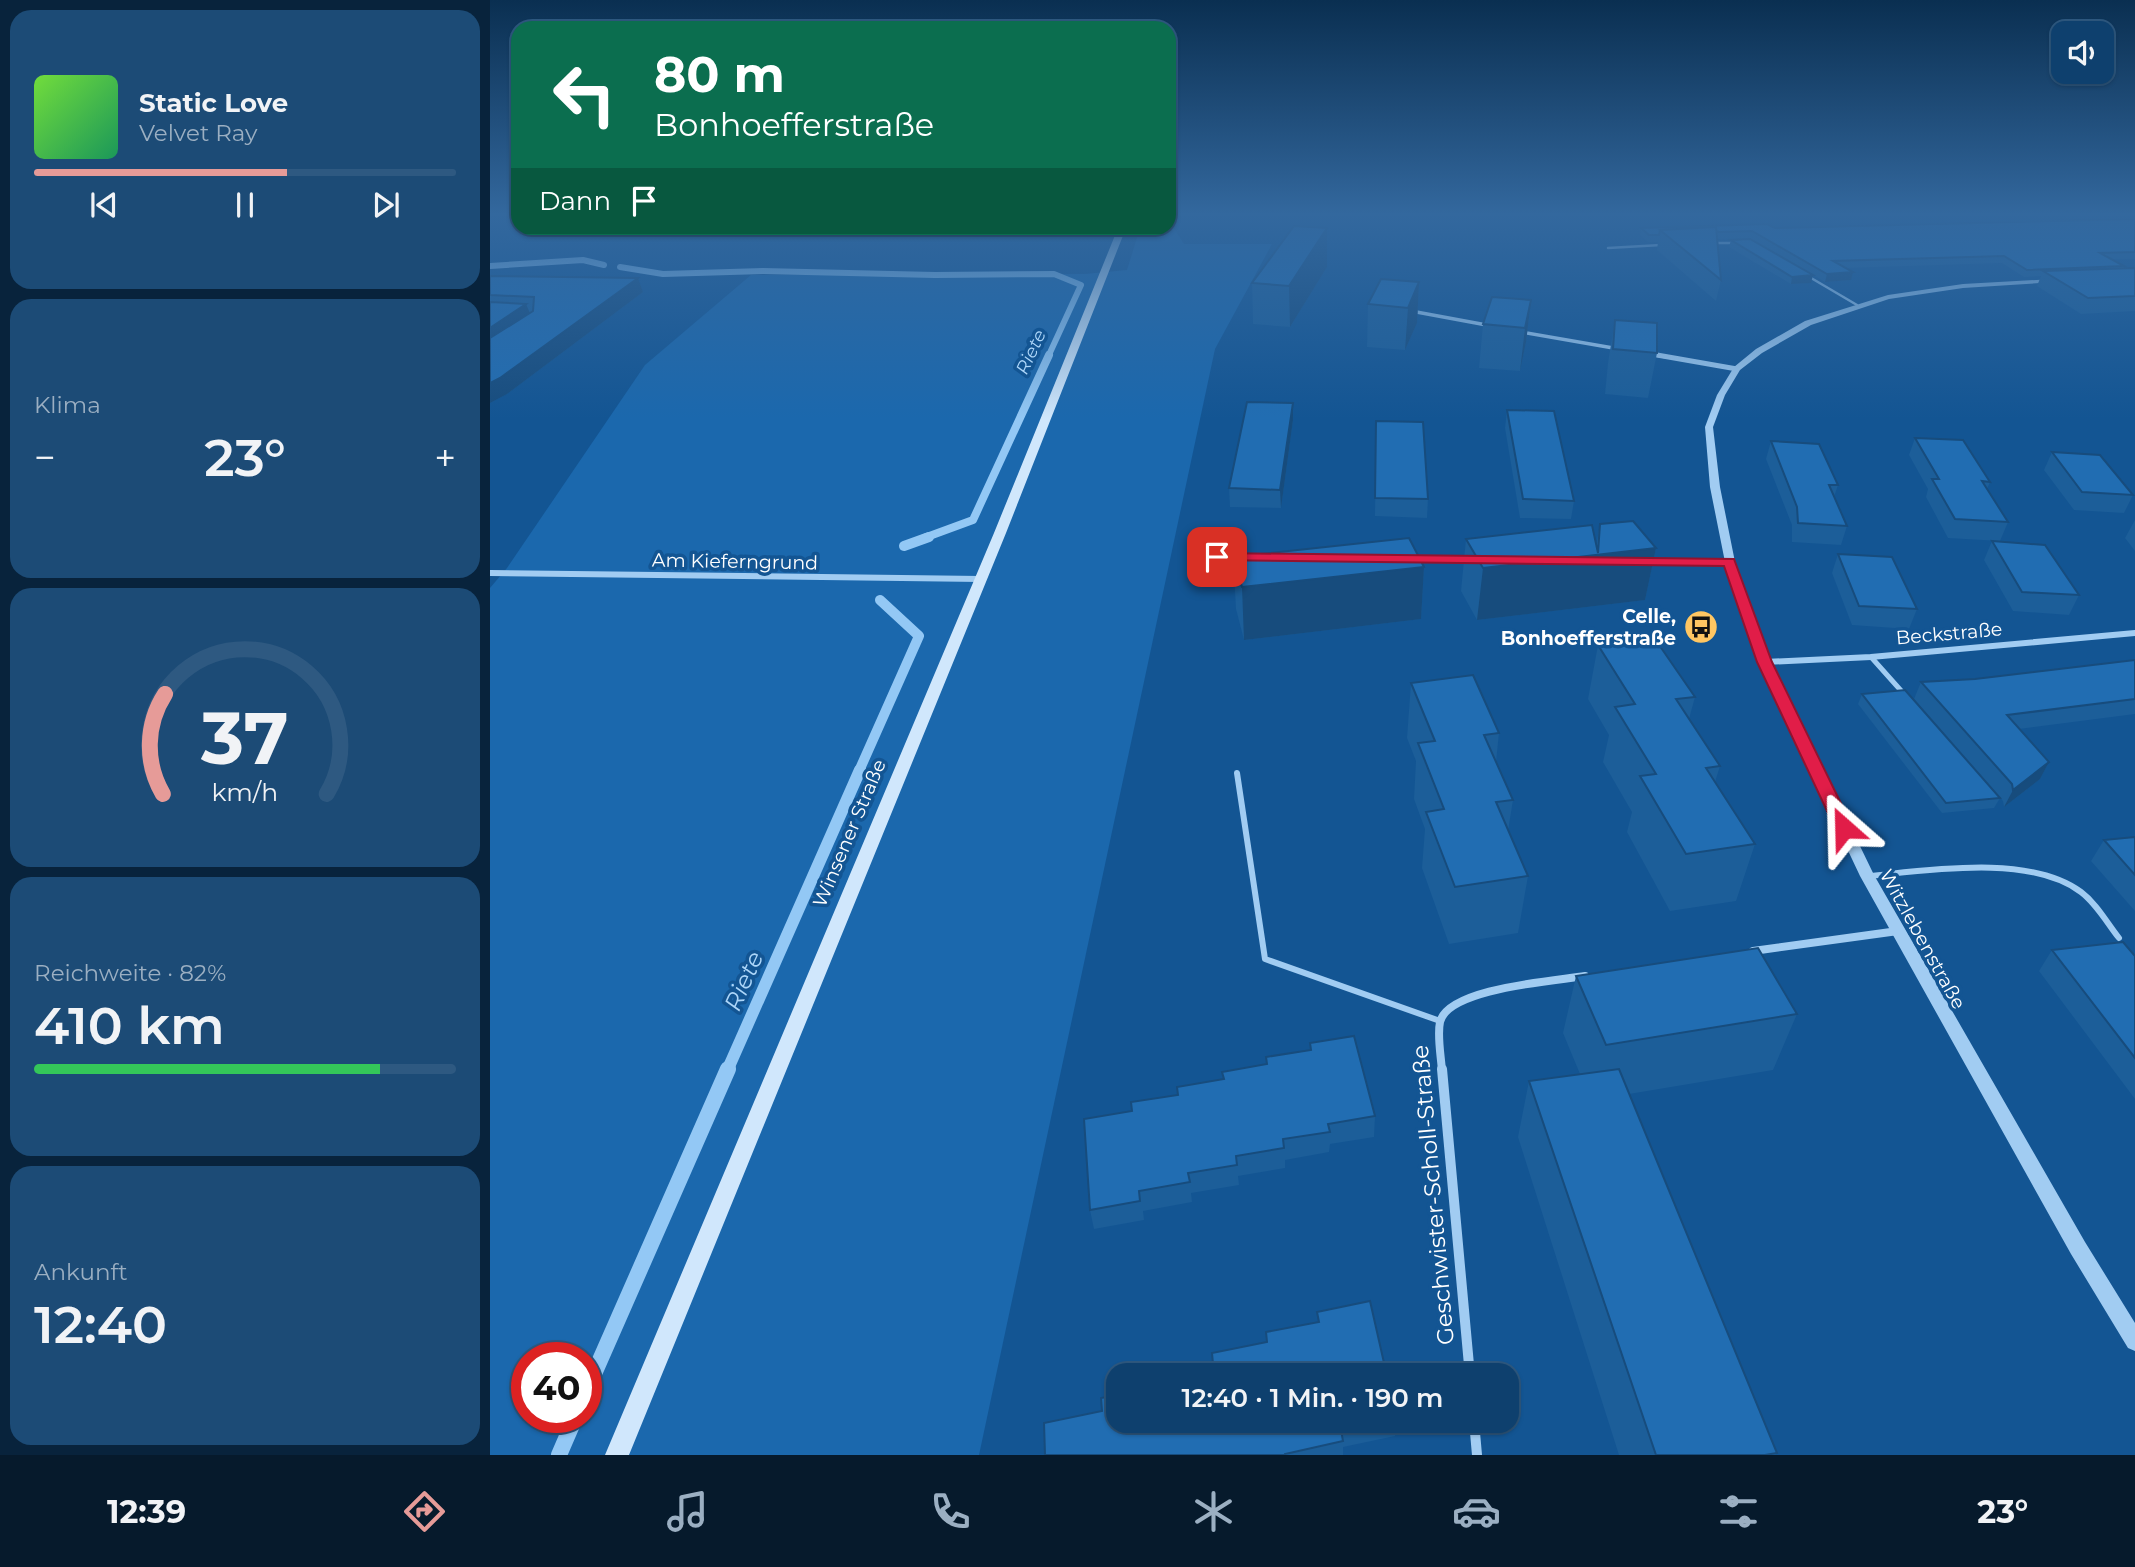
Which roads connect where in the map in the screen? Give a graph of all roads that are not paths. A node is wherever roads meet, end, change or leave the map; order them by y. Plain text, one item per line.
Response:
1 (1100, 283) edge
2 (1819, 283) edge
3 (2019, 283) edge
4 (1857, 305) junction
5 (1404, 310) edge
6 (1497, 327) edge
7 (1511, 330) edge
8 (1629, 351) edge
9 (1641, 353) edge
10 (1737, 369) junction
11 (1217, 557) dead end
12 (1245, 557) edge
13 (1398, 559) edge
14 (1482, 560) edge
15 (1636, 562) edge
16 (1730, 562) junction
17 (490, 573) edge
18 (981, 579) junction
19 (2135, 633) edge
20 (1871, 657) junction
21 (1765, 662) junction
22 (1908, 699) edge
23 (1237, 773) dead end
24 (1867, 876) junction
25 (1898, 931) junction
26 (2119, 938) dead end
27 (1743, 953) edge
28 (1596, 974) edge
29 (1440, 1021) junction
30 (2135, 1342) edge
31 (1469, 1363) edge
32 (1475, 1433) edge
33 (617, 1455) edge
34 (1477, 1455) edge

1 - 18 main road, Winsener Straße
2 - 4 lane
3 - 4 street, Witzlebenstraße
4 - 10 street, Witzlebenstraße
5 - 6 street
7 - 8 street
9 - 10 street
10 - 16 street, Witzlebenstraße
11 - 12 street
13 - 14 street
15 - 16 street
16 - 21 street, Witzlebenstraße
17 - 18 street, Am Kieferngrund
18 - 33 main road, Winsener Straße
19 - 20 street, Beckstraße
20 - 21 street, Beckstraße
20 - 22 lane
21 - 24 street, Witzlebenstraße
23 - 29 lane
24 - 25 street, Witzlebenstraße
24 - 26 lane
25 - 27 street
25 - 30 street, Witzlebenstraße
28 - 29 street, Geschwister-Scholl-Straße
29 - 31 street, Geschwister-Scholl-Straße
32 - 34 street

